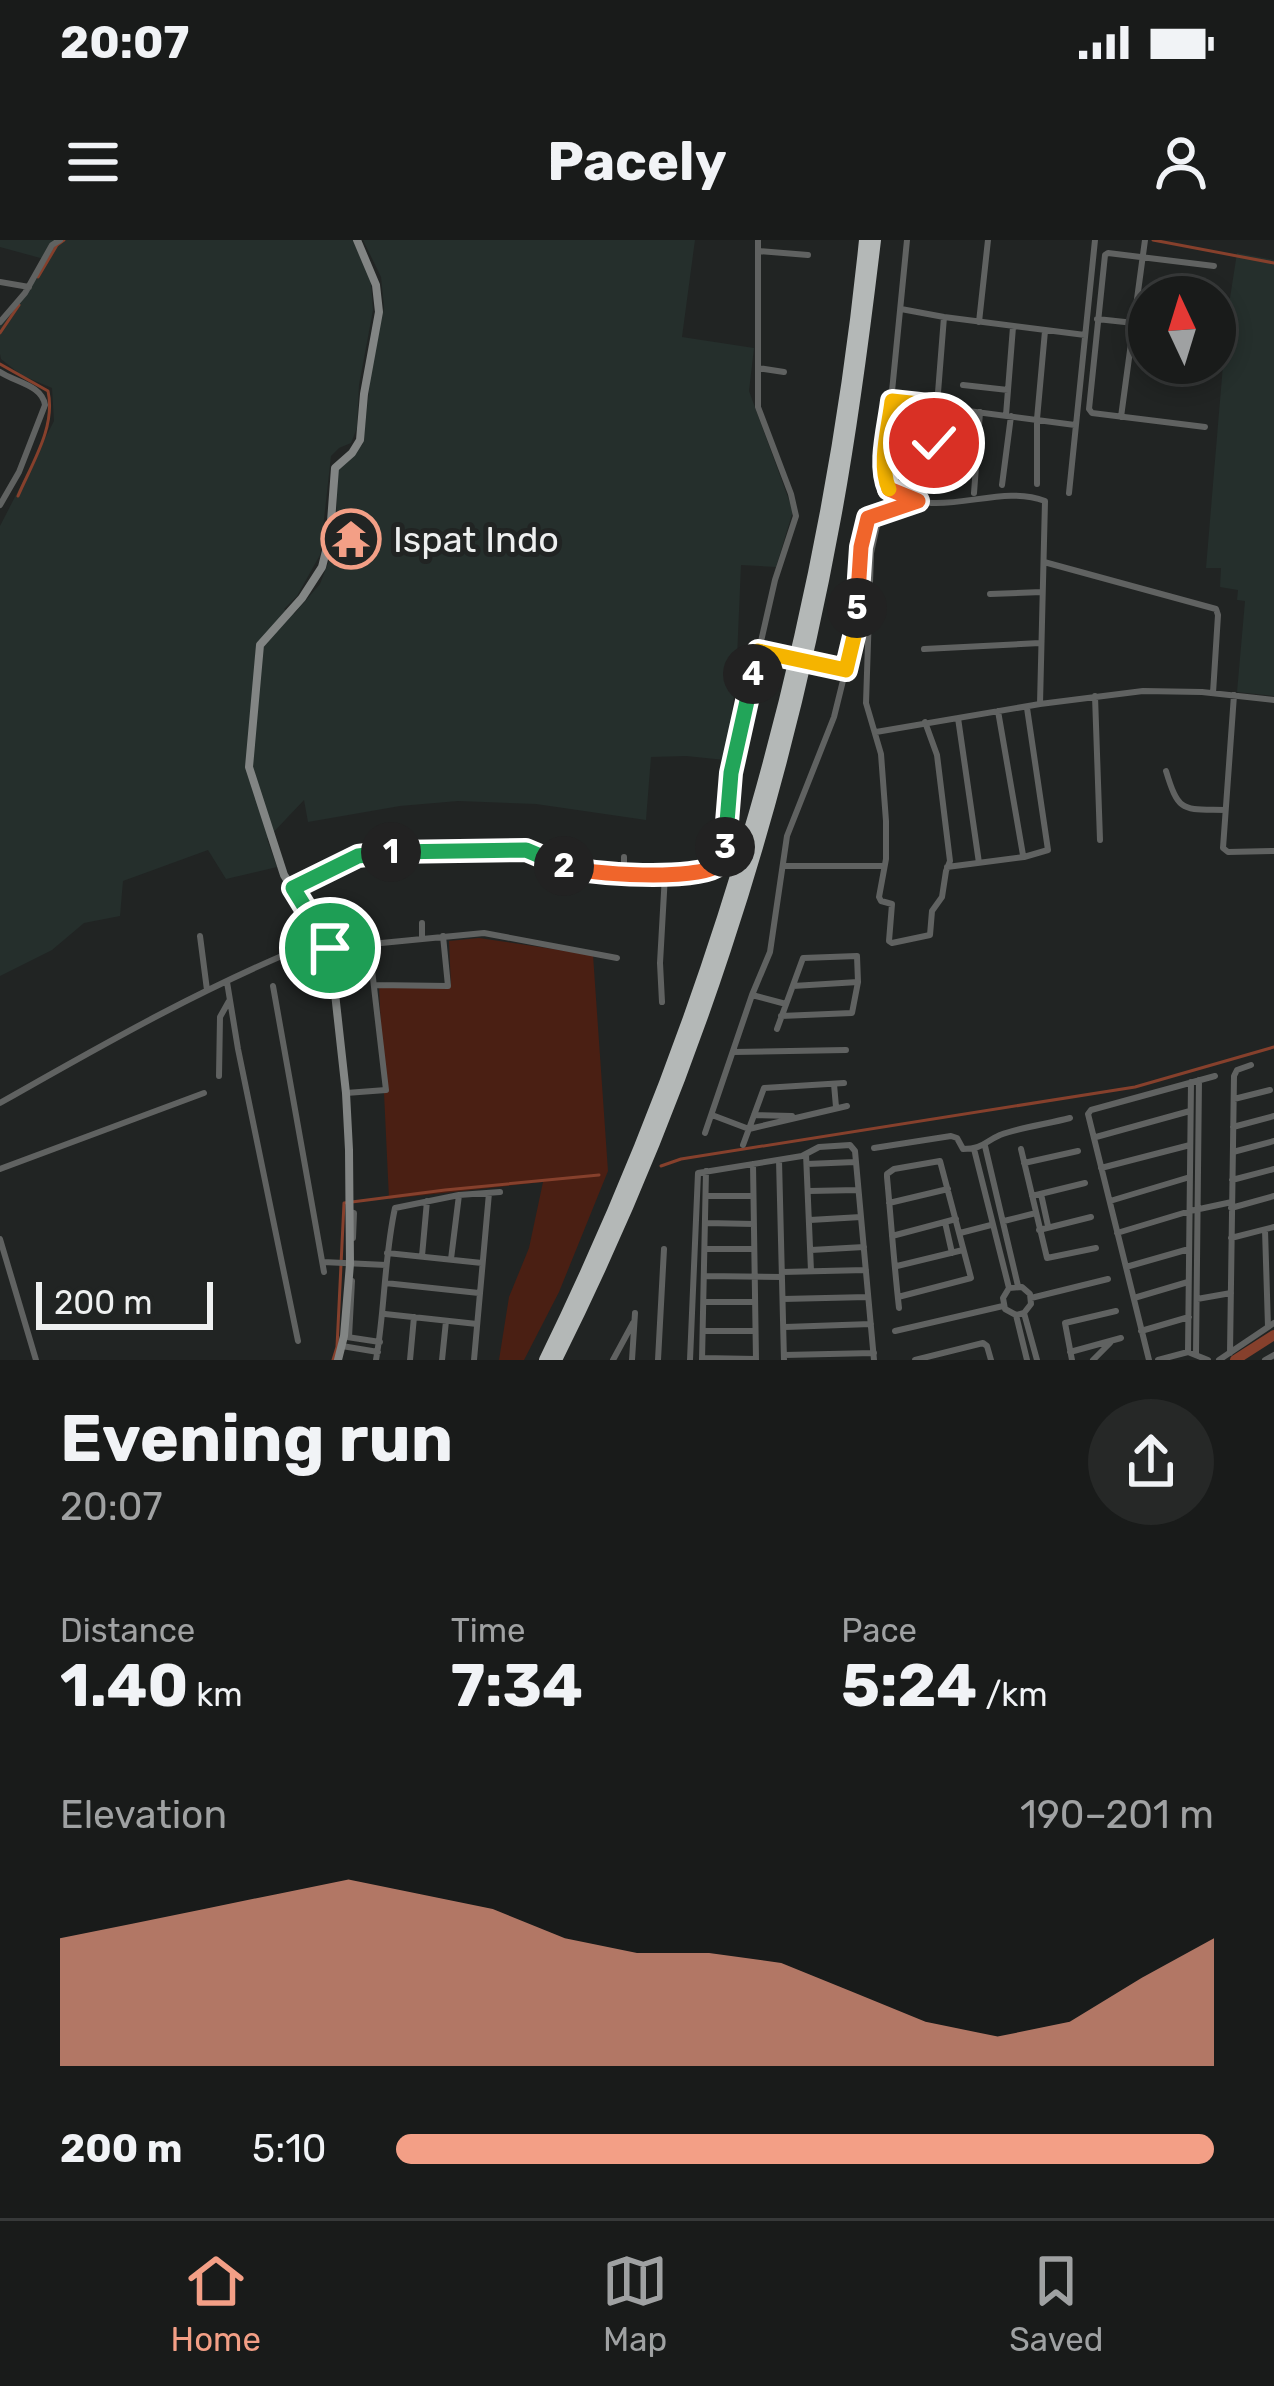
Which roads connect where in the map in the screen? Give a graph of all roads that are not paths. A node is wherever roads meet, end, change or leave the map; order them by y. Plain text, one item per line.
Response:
1 (60, 240) edge
2 (356, 240) edge
3 (758, 240) edge
4 (865, 240) edge
5 (874, 240) edge
6 (908, 240) edge
7 (988, 240) edge
8 (1095, 240) edge
9 (1144, 243) edge
10 (758, 251) junction
11 (808, 255) dead end
12 (1142, 256) junction
13 (1214, 266) dead end
14 (1140, 276) edge
15 (0, 282) edge
16 (29, 287) junction
17 (902, 309) junction
18 (944, 317) junction
19 (1096, 319) junction
20 (0, 322) edge
21 (980, 322) junction
22 (1128, 322) edge
23 (1013, 327) junction
24 (1045, 331) junction
25 (1085, 335) junction
26 (1128, 366) edge
27 (758, 368) junction
28 (0, 371) edge
29 (784, 372) dead end
30 (963, 385) dead end
31 (1008, 390) junction
32 (892, 401) junction
33 (938, 406) junction
34 (980, 412) junction
35 (1008, 416) junction
36 (1121, 417) junction
37 (1037, 419) junction
38 (1075, 425) junction
39 (1205, 427) dead end
40 (934, 443) dead end
41 (1037, 484) dead end
42 (1002, 485) dead end
43 (974, 493) dead end
44 (1069, 493) dead end
45 (918, 501) junction
46 (0, 506) edge
47 (880, 512) junction
48 (1044, 562) junction
49 (1042, 592) junction
50 (990, 594) dead end
51 (1040, 643) junction
52 (924, 650) dead end
53 (758, 651) junction
54 (846, 670) junction
55 (1213, 693) junction
56 (1234, 694) junction
57 (1095, 696) junction
58 (1274, 700) edge
59 (1040, 704) junction
60 (1027, 706) junction
61 (998, 711) junction
62 (958, 718) junction
63 (925, 722) junction
64 (876, 732) junction
65 (1166, 771) dead end
66 (1226, 810) junction
67 (1100, 840) dead end
68 (1274, 851) edge
69 (624, 857) dead end
70 (1024, 857) junction
71 (980, 863) junction
72 (783, 866) junction
73 (884, 866) junction
74 (947, 868) junction
75 (624, 873) junction
76 (665, 874) junction
77 (293, 888) junction
78 (422, 923) dead end
79 (200, 936) dead end
80 (443, 936) junction
81 (422, 938) junction
82 (327, 943) junction
83 (369, 944) junction
84 (617, 958) dead end
85 (227, 982) junction
86 (858, 982) junction
87 (374, 985) junction
88 (273, 986) dead end
89 (793, 986) junction
90 (207, 990) junction
91 (752, 995) junction
92 (231, 998) junction
93 (662, 1002) dead end
94 (786, 1004) junction
95 (781, 1016) junction
96 (777, 1029) dead end
97 (846, 1050) dead end
98 (733, 1052) junction
99 (1251, 1066) dead end
100 (219, 1076) dead end
101 (1215, 1076) dead end
102 (1195, 1081) junction
103 (834, 1084) junction
104 (844, 1084) dead end
105 (1270, 1090) dead end
106 (204, 1093) dead end
107 (346, 1093) junction
108 (1234, 1099) junction
109 (0, 1103) edge
110 (847, 1106) dead end
111 (836, 1107) junction
112 (1190, 1111) junction
113 (712, 1115) junction
114 (754, 1115) junction
115 (800, 1116) junction
116 (1274, 1116) edge
117 (1070, 1118) dead end
118 (1233, 1127) junction
119 (748, 1130) junction
120 (706, 1133) dead end
121 (1094, 1138) junction
122 (1274, 1142) edge
123 (1190, 1144) junction
124 (743, 1145) dead end
125 (985, 1146) junction
126 (874, 1148) dead end
127 (974, 1149) junction
128 (1021, 1149) dead end
129 (1078, 1151) dead end
130 (1232, 1152) junction
131 (0, 1153) edge
132 (806, 1154) junction
133 (779, 1160) junction
134 (855, 1162) junction
135 (1024, 1163) junction
136 (753, 1164) junction
137 (807, 1164) junction
138 (2, 1168) edge
139 (1101, 1168) junction
140 (1274, 1168) edge
141 (706, 1171) junction
142 (1190, 1177) junction
143 (1232, 1180) junction
144 (1085, 1183) dead end
145 (949, 1189) junction
146 (858, 1190) junction
147 (809, 1191) junction
148 (500, 1192) dead end
149 (489, 1193) junction
150 (1036, 1195) junction
151 (459, 1196) junction
152 (706, 1196) junction
153 (753, 1196) junction
154 (1274, 1196) edge
155 (427, 1201) junction
156 (1110, 1201) junction
157 (890, 1203) junction
158 (1232, 1205) junction
159 (1194, 1210) junction
160 (1036, 1213) junction
161 (861, 1217) junction
162 (1090, 1217) dead end
163 (956, 1219) junction
164 (810, 1220) junction
165 (945, 1222) junction
166 (1003, 1222) junction
167 (706, 1223) junction
168 (754, 1224) junction
169 (993, 1224) junction
170 (1044, 1228) junction
171 (1270, 1228) edge
172 (960, 1233) junction
173 (1117, 1233) junction
174 (892, 1236) junction
175 (1231, 1238) junction
176 (0, 1239) edge
177 (864, 1247) junction
178 (1096, 1248) dead end
179 (664, 1249) dead end
180 (705, 1249) junction
181 (754, 1249) junction
182 (1189, 1249) junction
183 (811, 1250) junction
184 (963, 1250) junction
185 (387, 1253) junction
186 (952, 1253) junction
187 (422, 1256) junction
188 (452, 1259) junction
189 (482, 1262) junction
190 (350, 1264) junction
191 (386, 1265) junction
192 (895, 1266) junction
193 (1126, 1267) junction
194 (866, 1270) junction
195 (811, 1271) junction
196 (782, 1274) junction
197 (704, 1276) junction
198 (754, 1276) junction
199 (1108, 1279) dead end
200 (1189, 1282) junction
201 (385, 1283) junction
202 (1014, 1287) junction
203 (479, 1293) junction
204 (1231, 1293) junction
205 (868, 1297) junction
206 (898, 1297) junction
207 (1031, 1298) junction
208 (1134, 1298) junction
209 (783, 1299) junction
210 (1196, 1299) junction
211 (703, 1302) junction
212 (755, 1302) junction
213 (1003, 1306) junction
214 (899, 1308) dead end
215 (1116, 1311) dead end
216 (383, 1314) junction
217 (1020, 1314) junction
218 (414, 1317) junction
219 (1189, 1317) junction
220 (446, 1321) junction
221 (477, 1324) junction
222 (871, 1324) junction
223 (1271, 1325) edge
224 (783, 1327) junction
225 (703, 1330) junction
226 (755, 1331) junction
227 (895, 1331) dead end
228 (1141, 1331) junction
229 (1121, 1338) dead end
230 (298, 1342) dead end
231 (346, 1342) junction
232 (380, 1342) junction
233 (1110, 1343) junction
234 (1192, 1353) junction
235 (1230, 1353) junction
236 (377, 1356) edge
237 (874, 1356) edge
238 (1071, 1356) edge
239 (784, 1357) edge
240 (702, 1359) edge
241 (36, 1360) edge
242 (342, 1360) edge
243 (410, 1360) edge
244 (442, 1360) edge
245 (474, 1360) edge
246 (545, 1360) edge
247 (556, 1360) edge
248 (613, 1360) edge
249 (632, 1360) edge
250 (658, 1360) edge
251 (690, 1360) edge
252 (755, 1360) edge
253 (915, 1360) edge
254 (991, 1360) edge
255 (1027, 1360) edge
256 (1037, 1360) edge
257 (1093, 1360) edge
258 (1153, 1360) edge
259 (1208, 1360) edge
260 (1219, 1360) edge

1 - 16 street
2 - 77 street
3 - 10 street
4 - 246 highway
5 - 247 highway
6 - 17 street
7 - 21 street
8 - 25 street
9 - 12 street
10 - 11 street
10 - 27 street
12 - 13 street
12 - 14 street
12 - 19 street
15 - 16 street
16 - 20 street
17 - 18 street
17 - 32 street
18 - 21 street
18 - 33 street
19 - 22 street
19 - 36 street
21 - 23 street
23 - 24 street
23 - 31 street
24 - 25 street
24 - 37 street
25 - 38 street
26 - 36 street
27 - 29 street
27 - 53 street
28 - 46 street
30 - 31 street
31 - 35 street
32 - 33 street
32 - 45 street
33 - 34 street
33 - 40 street
34 - 35 street
34 - 43 street
35 - 37 street
35 - 42 street
36 - 39 street
37 - 38 street
37 - 41 street
38 - 44 street
45 - 47 street
45 - 48 street
47 - 54 street
47 - 64 street
48 - 49 street
48 - 55 street
49 - 50 street
49 - 51 street
51 - 52 street
51 - 59 street
53 - 54 street, bridge
53 - 76 street
54 - 72 street
55 - 56 street
55 - 57 street
56 - 58 street
56 - 66 street
57 - 59 street
57 - 67 street
59 - 60 street
60 - 61 street
60 - 70 street
61 - 62 street
61 - 70 street
62 - 63 street
62 - 71 street
63 - 64 street
63 - 74 street
64 - 73 street
65 - 66 street
66 - 68 street
69 - 75 street
70 - 71 street
71 - 74 street
72 - 73 street
72 - 91 street
73 - 74 street
75 - 76 street
75 - 77 street
76 - 93 street
77 - 82 street
78 - 81 street
79 - 90 street
80 - 81 street
80 - 84 street
80 - 87 street
81 - 83 street
82 - 83 street
82 - 85 street
82 - 107 street
83 - 87 street
85 - 90 street
85 - 92 street
86 - 89 street
86 - 89 street
86 - 95 street
87 - 107 street
88 - 190 street
89 - 94 street
90 - 109 street
91 - 94 street
91 - 98 street
92 - 100 street
92 - 230 street
94 - 95 street
95 - 96 street
97 - 98 street
98 - 113 street
99 - 108 street
101 - 102 street
102 - 112 street
102 - 121 street
102 - 159 street
103 - 104 street
103 - 111 street
103 - 114 street
105 - 108 street
106 - 138 street
107 - 190 street
108 - 118 street
110 - 111 street
111 - 115 street
112 - 121 street
112 - 123 street
113 - 119 street
113 - 120 street
114 - 115 street
114 - 119 street
115 - 119 street
116 - 118 street
117 - 125 street
118 - 130 street
119 - 124 street
121 - 139 street
122 - 130 street
123 - 139 street
123 - 142 street
125 - 127 street
125 - 166 street
126 - 127 street
127 - 169 street
128 - 135 street
129 - 135 street
130 - 143 street
131 - 138 street
132 - 133 street
132 - 134 street
132 - 137 street
133 - 136 street
133 - 196 street
134 - 137 street
134 - 146 street
135 - 150 street
136 - 141 street
136 - 153 street
137 - 147 street
139 - 156 street
140 - 143 street
141 - 152 street
141 - 251 street
142 - 156 street
142 - 159 street
143 - 158 street
144 - 150 street
145 - 157 street
145 - 157 street
145 - 163 street
146 - 147 street
146 - 161 street
147 - 164 street
148 - 149 street
149 - 151 street
149 - 189 street
150 - 160 street
150 - 170 street
151 - 155 street
151 - 188 street
152 - 153 street
152 - 167 street
153 - 168 street
154 - 158 street
155 - 185 street
155 - 187 street
156 - 173 street
157 - 174 street
158 - 159 street
158 - 175 street
159 - 173 street
159 - 182 street
159 - 210 street
160 - 166 street
160 - 170 street
161 - 164 street
161 - 177 street
162 - 170 street
163 - 165 street
163 - 172 street
164 - 183 street
165 - 174 street
165 - 186 street
166 - 169 street
166 - 202 street
167 - 168 street
167 - 180 street
168 - 181 street
169 - 172 street
169 - 202 street
170 - 178 street
171 - 175 street
171 - 223 street
172 - 184 street
173 - 193 street
174 - 192 street
175 - 204 street
176 - 241 street
177 - 183 street
177 - 194 street
179 - 250 street
180 - 181 street
180 - 197 street
181 - 198 street
182 - 193 street
182 - 200 street
183 - 195 street
184 - 186 street
184 - 206 street
185 - 187 street
185 - 191 street
186 - 192 street
187 - 188 street
188 - 189 street
189 - 203 street
190 - 191 street
190 - 231 street
191 - 201 street
192 - 206 street
193 - 208 street
194 - 195 street
194 - 205 street
195 - 196 street
196 - 198 street
196 - 209 street
197 - 198 street
197 - 211 street
198 - 212 street
199 - 207 street
200 - 208 street
200 - 219 street
201 - 203 street
201 - 216 street
202 - 207 street
202 - 213 street
203 - 221 street
204 - 210 street
204 - 235 street
205 - 209 street
205 - 222 street
206 - 214 street
207 - 217 street
208 - 228 street
209 - 224 street
210 - 234 street
211 - 212 street
211 - 225 street
212 - 226 street
213 - 217 street
213 - 227 street
215 - 238 street
216 - 218 street
216 - 232 street
217 - 255 street
217 - 256 street
218 - 220 street
218 - 243 street
219 - 228 street
219 - 234 street
220 - 221 street
220 - 244 street
221 - 245 street
222 - 224 street
222 - 237 street
223 - 235 street
224 - 239 street
225 - 226 street
225 - 240 street
226 - 252 street
228 - 258 street
229 - 233 street
231 - 232 street
231 - 236 street
231 - 242 street
232 - 236 street
233 - 238 street
233 - 257 street
234 - 258 street
234 - 259 street
235 - 260 street
237 - 239 street
240 - 252 street
248 - 249 street
253 - 254 street

